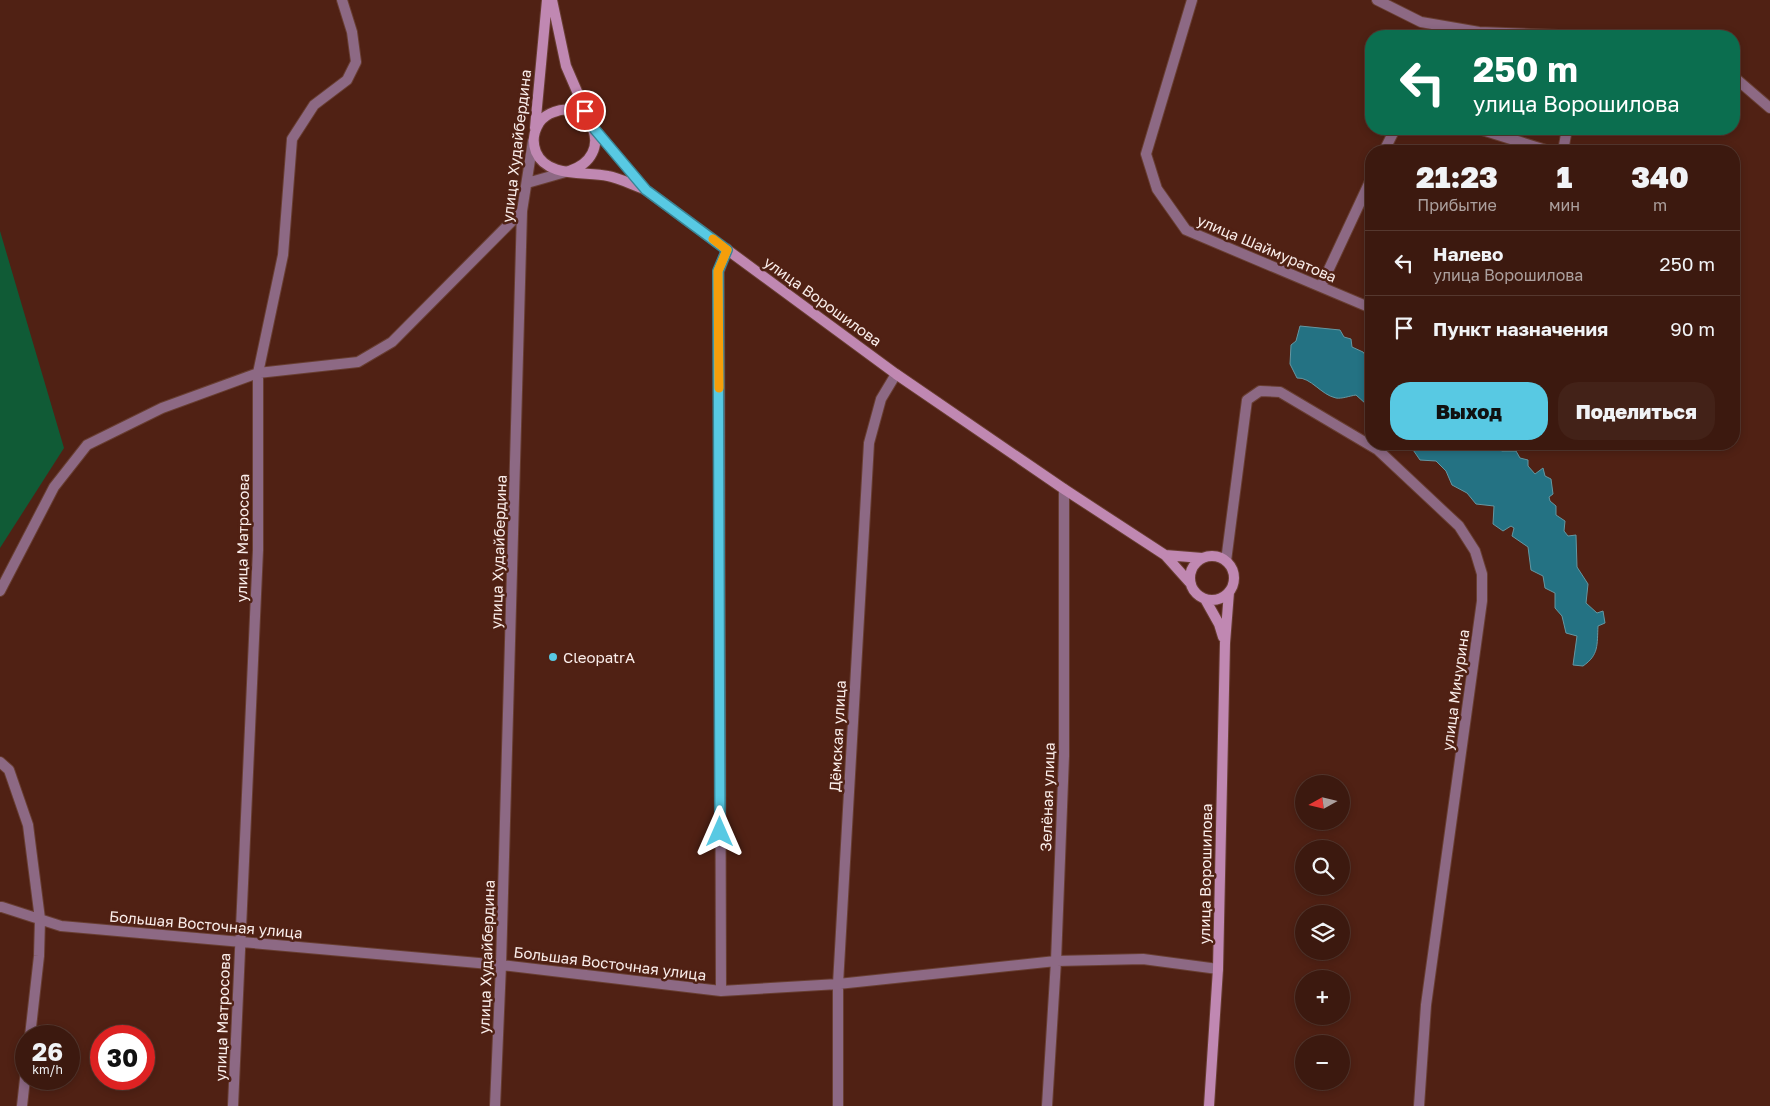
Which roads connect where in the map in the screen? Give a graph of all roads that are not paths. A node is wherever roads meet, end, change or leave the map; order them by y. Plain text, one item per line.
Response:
1 (342, 0) edge
2 (547, 0) edge
3 (552, 0) edge
4 (1192, 0) edge
5 (1377, 0) edge
6 (1467, 30) edge
7 (1740, 82) edge
8 (1770, 108) edge
9 (592, 126) junction
10 (1498, 135) edge
11 (533, 140) junction
12 (1530, 145) edge
13 (569, 171) junction
14 (526, 183) junction
15 (646, 190) junction
16 (1365, 192) edge
17 (522, 211) junction
18 (727, 250) junction
19 (1321, 286) junction
20 (1365, 305) edge
21 (258, 374) junction
22 (896, 374) junction
23 (1365, 442) edge
24 (1378, 450) edge
25 (1064, 489) junction
26 (1165, 555) junction
27 (1202, 558) junction
28 (1226, 561) junction
29 (1191, 584) junction
30 (0, 591) edge
31 (1229, 592) junction
32 (1205, 599) junction
33 (1225, 643) junction
34 (0, 762) edge
35 (0, 907) edge
36 (40, 918) junction
37 (240, 942) junction
38 (1056, 961) junction
39 (502, 965) junction
40 (1218, 969) junction
41 (838, 984) junction
42 (721, 991) junction
43 (31, 1025) edge
44 (24, 1090) edge
45 (22, 1106) edge
46 (233, 1106) edge
47 (495, 1106) edge
48 (838, 1106) edge
49 (1047, 1106) edge
50 (1209, 1106) edge
51 (1419, 1106) edge

1 - 21 street, улица Матросова
2 - 11 street, улица Худайбердина
3 - 9 street, улица Ворошилова
4 - 19 street, улица Шаймуратова
5 - 6 street
7 - 8 street
9 - 11 street
9 - 13 street
9 - 15 street, улица Ворошилова
10 - 12 street
11 - 13 street
11 - 14 street, улица Худайбердина
13 - 14 street
13 - 15 street
14 - 17 street, улица Худайбердина
15 - 18 street, улица Ворошилова
16 - 19 street
17 - 21 street
17 - 39 street, улица Худайбердина
18 - 22 street, улица Ворошилова
18 - 42 street
19 - 20 street, улица Шаймуратова
21 - 30 street
21 - 37 street, улица Матросова
22 - 25 street, улица Ворошилова
22 - 41 street, Дёмская улица
23 - 28 street, улица Мичурина
24 - 51 street, улица Мичурина
25 - 26 street, улица Ворошилова
25 - 38 street, Зелёная улица
26 - 27 street, улица Ворошилова
26 - 29 street, улица Ворошилова
27 - 28 street
27 - 29 street
28 - 31 street
29 - 32 street
31 - 32 street
31 - 33 street, улица Ворошилова
32 - 33 street, улица Ворошилова
33 - 40 street, улица Ворошилова
34 - 36 street
35 - 36 street, Большая Восточная улица
36 - 37 street, Большая Восточная улица
36 - 43 street
37 - 39 street, Большая Восточная улица
37 - 46 street, улица Матросова
38 - 40 street, Большая Восточная улица
38 - 41 street, Большая Восточная улица
38 - 49 street, Зелёная улица
39 - 42 street, Большая Восточная улица
39 - 47 street, улица Худайбердина
40 - 50 street, улица Ворошилова
41 - 42 street, Большая Восточная улица
41 - 48 street, Дёмская улица
44 - 45 street

